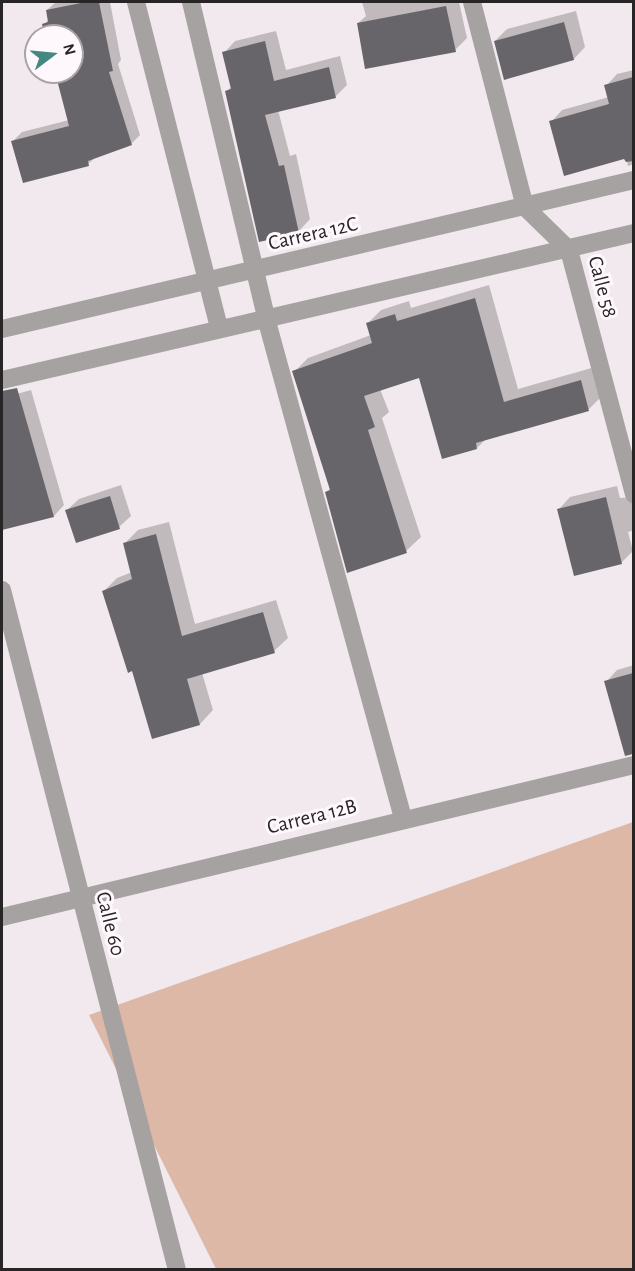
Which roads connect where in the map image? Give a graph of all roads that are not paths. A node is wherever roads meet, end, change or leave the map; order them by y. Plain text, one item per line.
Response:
1 (136, 2) edge
2 (190, 2) edge
3 (472, 2) edge
4 (633, 180) edge
5 (525, 207) junction
6 (633, 233) edge
7 (569, 250) junction
8 (254, 270) junction
9 (207, 282) junction
10 (266, 318) junction
11 (219, 328) junction
12 (2, 329) edge
13 (2, 380) edge
14 (633, 495) edge
15 (2, 590) edge
16 (633, 765) edge
17 (403, 818) junction
18 (80, 897) junction
19 (2, 917) edge
20 (177, 1269) edge

1 - 9 street
2 - 8 street
3 - 5 street
4 - 5 street, Carrera 12C
5 - 7 street, Calle 58
5 - 8 street, Carrera 12C
6 - 7 street
7 - 10 street
7 - 14 street, Calle 58
8 - 9 street, Carrera 12C
8 - 10 street
9 - 11 street
9 - 12 street, Carrera 12C
10 - 11 street
10 - 17 street
11 - 13 street
15 - 18 street, Calle 60
16 - 17 street, Carrera 12B
17 - 18 street, Carrera 12B
18 - 19 street, Carrera 12B
18 - 20 street, Calle 60

